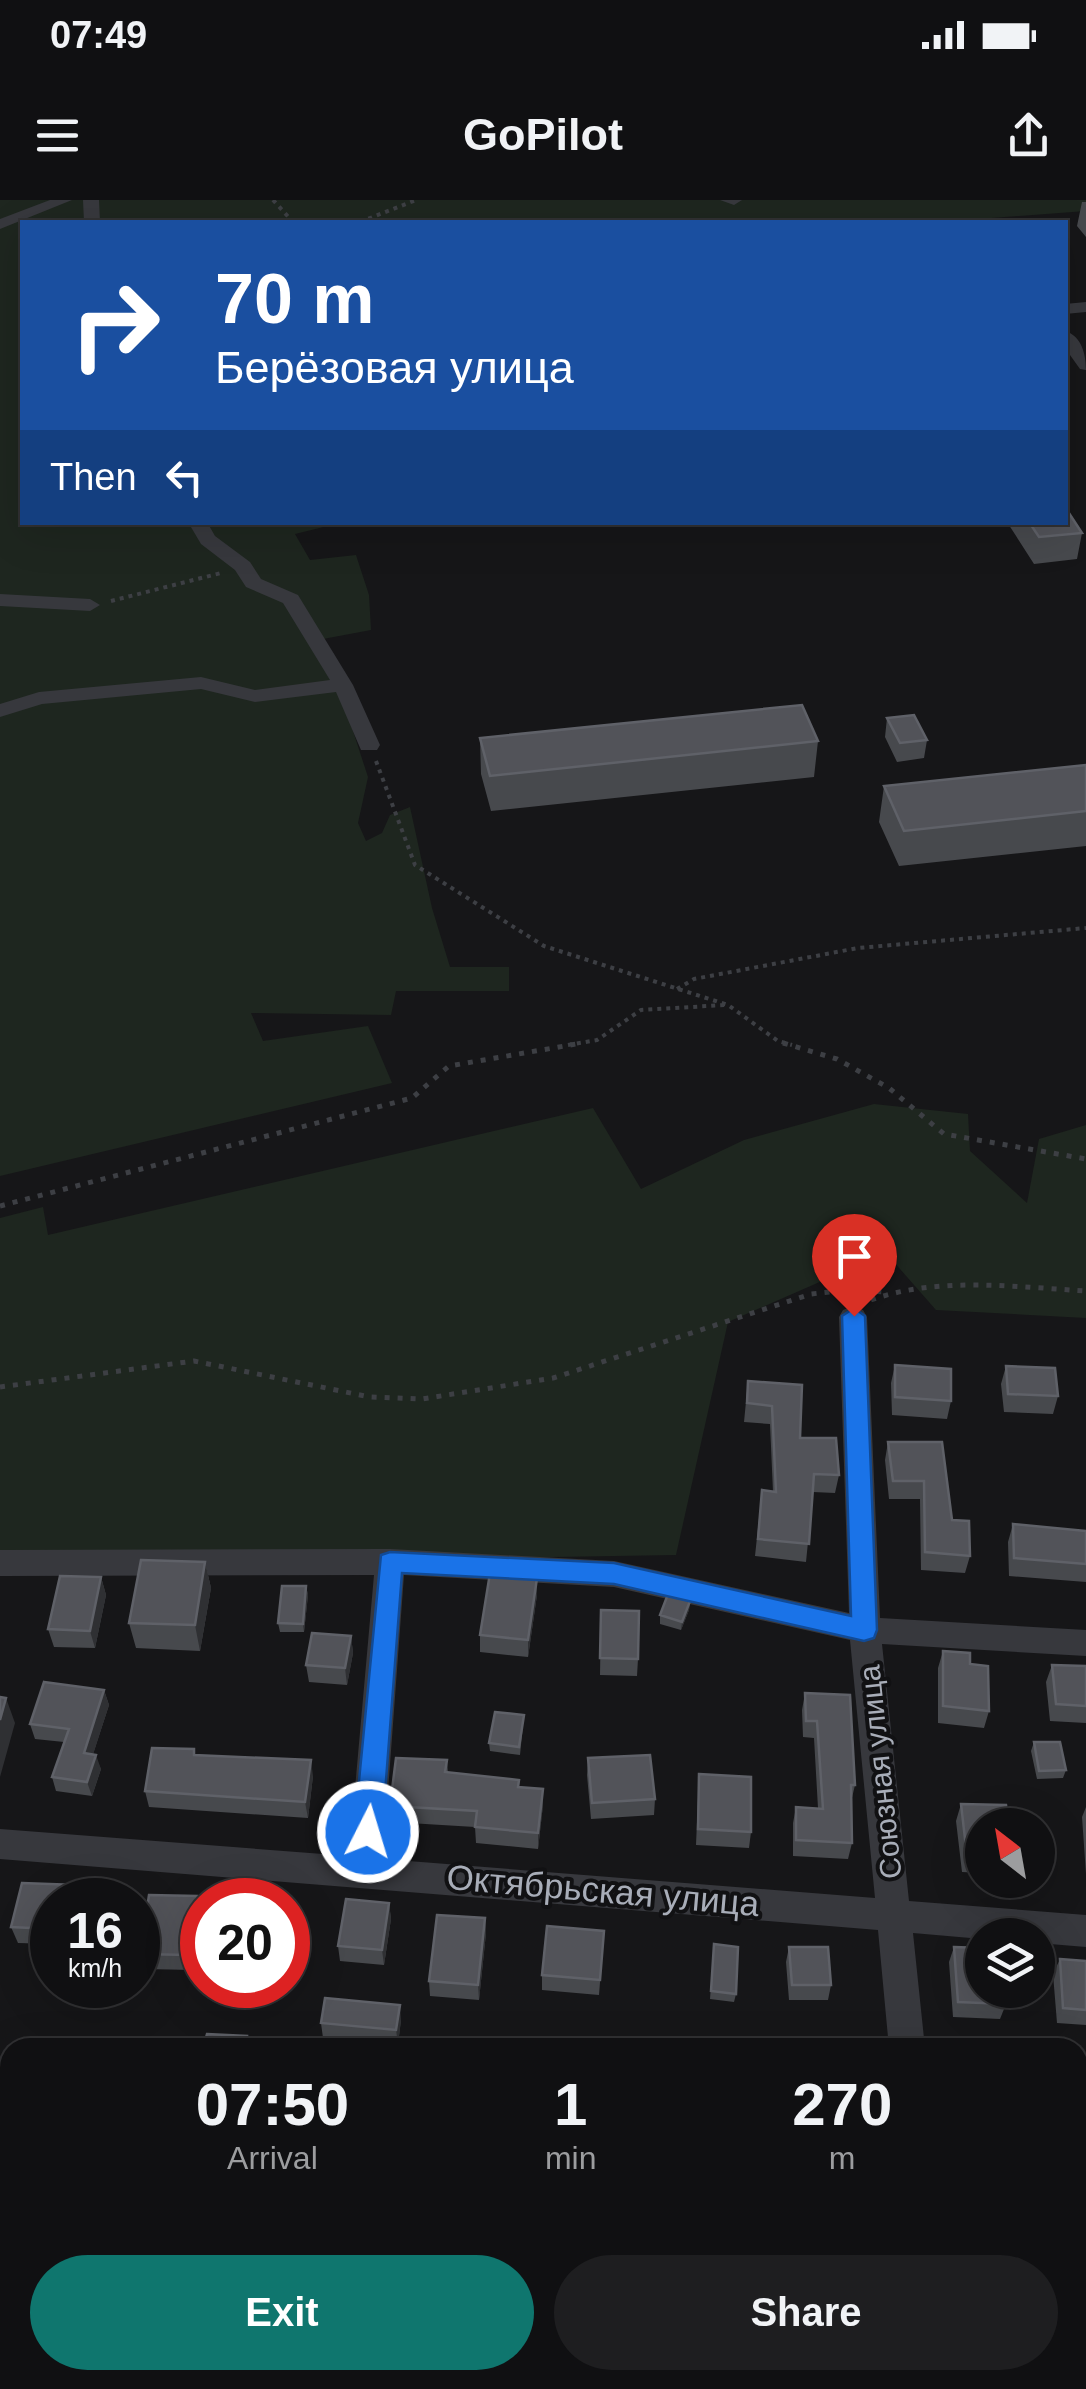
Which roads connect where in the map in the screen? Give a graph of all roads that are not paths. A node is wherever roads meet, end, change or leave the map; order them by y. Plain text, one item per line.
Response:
1 (64, 200) edge
2 (0, 224) edge
3 (1068, 340) edge
4 (1086, 365) edge
5 (199, 525) edge
6 (0, 600) edge
7 (90, 605) road end
8 (343, 685) junction
9 (0, 711) edge
10 (369, 745) road end
11 (854, 1316) road end
12 (0, 1562) edge
13 (390, 1562) junction
14 (864, 1630) junction
15 (1086, 1644) edge
16 (0, 1844) edge
17 (365, 1870) junction
18 (896, 1914) junction
19 (1086, 1931) edge
20 (906, 2038) edge

1 - 2 street
3 - 4 street
5 - 8 street
6 - 7 street
8 - 9 street
8 - 10 street
11 - 14 street, Союзная улица
12 - 13 street
13 - 14 street
13 - 17 street
14 - 15 street
14 - 18 street, Союзная улица
16 - 17 street, Октябрьская улица
17 - 18 street, Октябрьская улица
18 - 19 street, Октябрьская улица
18 - 20 street, Союзная улица

